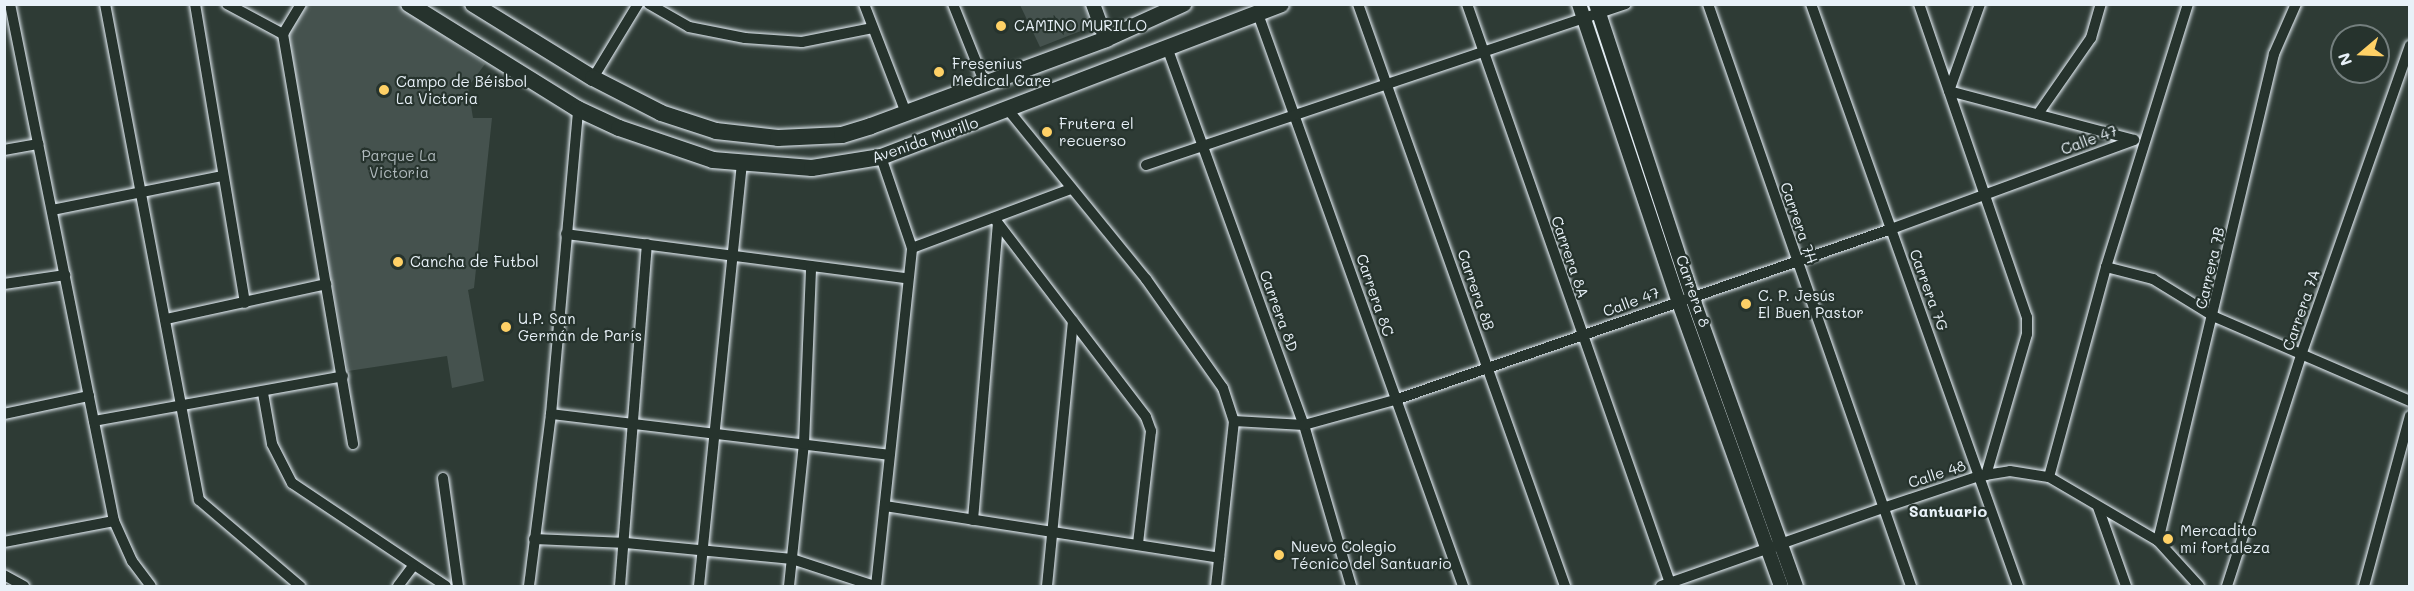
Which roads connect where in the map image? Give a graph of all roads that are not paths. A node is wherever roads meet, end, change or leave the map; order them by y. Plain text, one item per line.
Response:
1 (10, 4) edge
2 (105, 4) edge
3 (195, 4) edge
4 (227, 4) edge
5 (301, 4) edge
6 (409, 4) edge
7 (473, 4) edge
8 (638, 4) edge
9 (649, 4) edge
10 (864, 4) edge
11 (953, 4) edge
12 (1093, 4) edge
13 (1183, 4) edge
14 (1281, 4) edge
15 (1358, 4) edge
16 (1467, 4) edge
17 (1580, 4) edge
18 (1626, 4) edge
19 (1708, 4) edge
20 (1811, 4) edge
21 (1919, 4) edge
22 (1980, 4) edge
23 (2101, 4) edge
24 (2188, 4) edge
25 (2296, 4) edge
26 (1597, 9) edge
27 (1258, 14) junction
28 (1585, 18) junction
29 (873, 28) junction
30 (283, 34) junction
31 (1106, 39) junction
32 (2409, 46) edge
33 (1168, 50) junction
34 (1485, 52) junction
35 (593, 78) junction
36 (985, 84) junction
37 (1387, 84) junction
38 (1949, 91) junction
39 (578, 109) junction
40 (1010, 111) junction
41 (906, 112) junction
42 (1296, 114) junction
43 (2038, 114) junction
44 (2134, 140) junction
45 (2145, 143) junction
46 (38, 144) junction
47 (1203, 146) junction
48 (4, 150) edge
49 (881, 157) junction
50 (742, 165) junction
51 (1146, 165) dead end
52 (222, 176) junction
53 (1071, 189) junction
54 (142, 194) junction
55 (1984, 194) junction
56 (52, 210) junction
57 (996, 221) junction
58 (1891, 229) junction
59 (566, 234) junction
60 (646, 244) junction
61 (912, 248) junction
62 (733, 256) junction
63 (1796, 259) junction
64 (811, 266) junction
65 (2106, 267) junction
66 (65, 275) junction
67 (907, 279) junction
68 (4, 284) edge
69 (326, 284) junction
70 (1685, 298) junction
71 (246, 303) junction
72 (2215, 317) junction
73 (166, 319) junction
74 (1073, 321) junction
75 (1581, 336) junction
76 (2301, 355) junction
77 (1488, 369) junction
78 (344, 376) junction
79 (263, 393) junction
80 (89, 396) junction
81 (1395, 400) junction
82 (2409, 401) edge
83 (182, 405) junction
84 (4, 414) edge
85 (551, 414) junction
86 (2409, 416) edge
87 (94, 421) junction
88 (1234, 422) junction
89 (631, 423) junction
90 (1304, 424) junction
91 (714, 434) junction
92 (353, 444) dead end
93 (804, 444) junction
94 (888, 455) junction
95 (1983, 475) junction
96 (2049, 477) junction
97 (443, 478) dead end
98 (885, 506) junction
99 (2098, 507) junction
100 (1883, 508) junction
101 (973, 520) junction
102 (114, 521) junction
103 (1052, 529) junction
104 (534, 539) junction
105 (2158, 541) junction
106 (4, 542) edge
107 (626, 543) junction
108 (1138, 544) junction
109 (1774, 547) junction
110 (702, 550) junction
111 (1220, 558) junction
112 (792, 559) junction
113 (413, 566) junction
114 (4, 575) edge
115 (1667, 585) edge
116 (24, 586) edge
117 (151, 586) edge
118 (300, 586) edge
119 (399, 586) edge
120 (446, 586) edge
121 (458, 586) edge
122 (529, 586) edge
123 (620, 586) edge
124 (699, 586) edge
125 (789, 586) edge
126 (875, 586) edge
127 (1047, 586) edge
128 (1216, 586) edge
129 (1351, 586) edge
130 (1463, 586) edge
131 (1565, 586) edge
132 (1781, 586) edge
133 (1796, 586) edge
134 (1911, 586) edge
135 (2018, 586) edge
136 (2126, 586) edge
137 (2199, 586) edge
138 (2227, 586) edge
139 (2364, 586) edge

1 - 46 street
2 - 54 street
3 - 52 street
4 - 30 street
5 - 30 street
6 - 39 main road, Avenida Murillo
7 - 35 main road, Avenida Murillo
8 - 35 street
9 - 29 street
10 - 29 street
11 - 36 street
12 - 31 street
13 - 31 main road, Avenida Murillo
14 - 27 main road, Avenida Murillo
15 - 37 street, Carrera 8B
16 - 34 street, Carrera 8A
17 - 28 street, Carrera 8
18 - 26 street
19 - 63 street, Carrera 7H
20 - 58 street, Carrera 7G
21 - 38 street
22 - 38 street
23 - 43 street
24 - 45 street
25 - 72 street, Carrera 7B
26 - 28 street
26 - 70 street, Carrera 8
27 - 33 main road, Avenida Murillo
27 - 42 street, Carrera 8C
28 - 34 street
28 - 70 street, Carrera 8
29 - 41 street
30 - 69 street
31 - 36 main road, Avenida Murillo
32 - 76 street, Carrera 7A
33 - 40 main road, Avenida Murillo
33 - 47 street, Carrera 8D
34 - 37 street
34 - 75 street, Carrera 8A
35 - 41 main road, Avenida Murillo
36 - 41 main road, Avenida Murillo
37 - 42 street
37 - 77 street, Carrera 8B
38 - 43 street
38 - 55 street
39 - 50 main road, Avenida Murillo
39 - 59 street
40 - 49 main road, Avenida Murillo
40 - 53 street
42 - 47 street
42 - 81 street, Carrera 8C
43 - 44 street
44 - 45 street
44 - 55 street, Calle 47
45 - 65 street
46 - 48 street
46 - 56 street
47 - 51 street
47 - 90 street, Carrera 8D
49 - 50 main road, Avenida Murillo
49 - 61 street
50 - 62 street
52 - 54 street
52 - 71 street
53 - 57 street
53 - 88 street
54 - 56 street
54 - 73 street
55 - 58 street, Calle 47
55 - 95 street
56 - 66 street
57 - 61 street
57 - 74 street
57 - 101 street
58 - 63 street, Calle 47
58 - 95 street, Carrera 7G
59 - 60 street
59 - 85 street
60 - 62 street
60 - 89 street
61 - 67 street
62 - 64 street
62 - 91 street
63 - 70 street, Calle 47
63 - 100 street, Carrera 7H
64 - 67 street
64 - 93 street
65 - 72 street
65 - 96 street
66 - 68 street
66 - 80 street
67 - 94 street
69 - 71 street
69 - 78 street
70 - 75 street, Calle 47
70 - 109 street, Carrera 8
71 - 73 street
72 - 76 street
72 - 105 street, Carrera 7B
73 - 83 street
74 - 103 street
74 - 108 street
75 - 77 street, Calle 47
75 - 115 street, Carrera 8A
76 - 82 street
76 - 138 street, Carrera 7A
77 - 81 street, Calle 47
77 - 131 street, Carrera 8B
78 - 79 street
78 - 92 street
79 - 83 street
79 - 113 street
80 - 84 street
80 - 87 street
81 - 90 street, Calle 47
81 - 130 street, Carrera 8C
83 - 87 street
83 - 118 street
85 - 89 street
85 - 104 street
86 - 139 street
87 - 102 street
88 - 90 street, Calle 47
88 - 111 street
89 - 91 street
89 - 107 street
90 - 129 street, Carrera 8D
91 - 93 street
91 - 110 street
93 - 94 street
93 - 112 street
94 - 98 street
95 - 96 street, Calle 48
95 - 100 street, Calle 48
95 - 135 street, Carrera 7G
96 - 99 street, Calle 48
97 - 121 street
98 - 101 street
98 - 126 street
99 - 105 street, Calle 48
99 - 136 street
100 - 109 street, Calle 48
100 - 134 street, Carrera 7H
101 - 103 street
102 - 106 street
102 - 117 street
103 - 108 street
103 - 127 street
104 - 107 street
104 - 122 street
105 - 137 street, Calle 48
107 - 110 street
107 - 123 street
108 - 111 street
109 - 115 street, Calle 48
109 - 132 street, Carrera 8
109 - 133 street, Carrera 8
110 - 112 street
110 - 124 street
111 - 128 street
112 - 125 street
112 - 126 street
113 - 119 street
113 - 120 street
114 - 116 street

